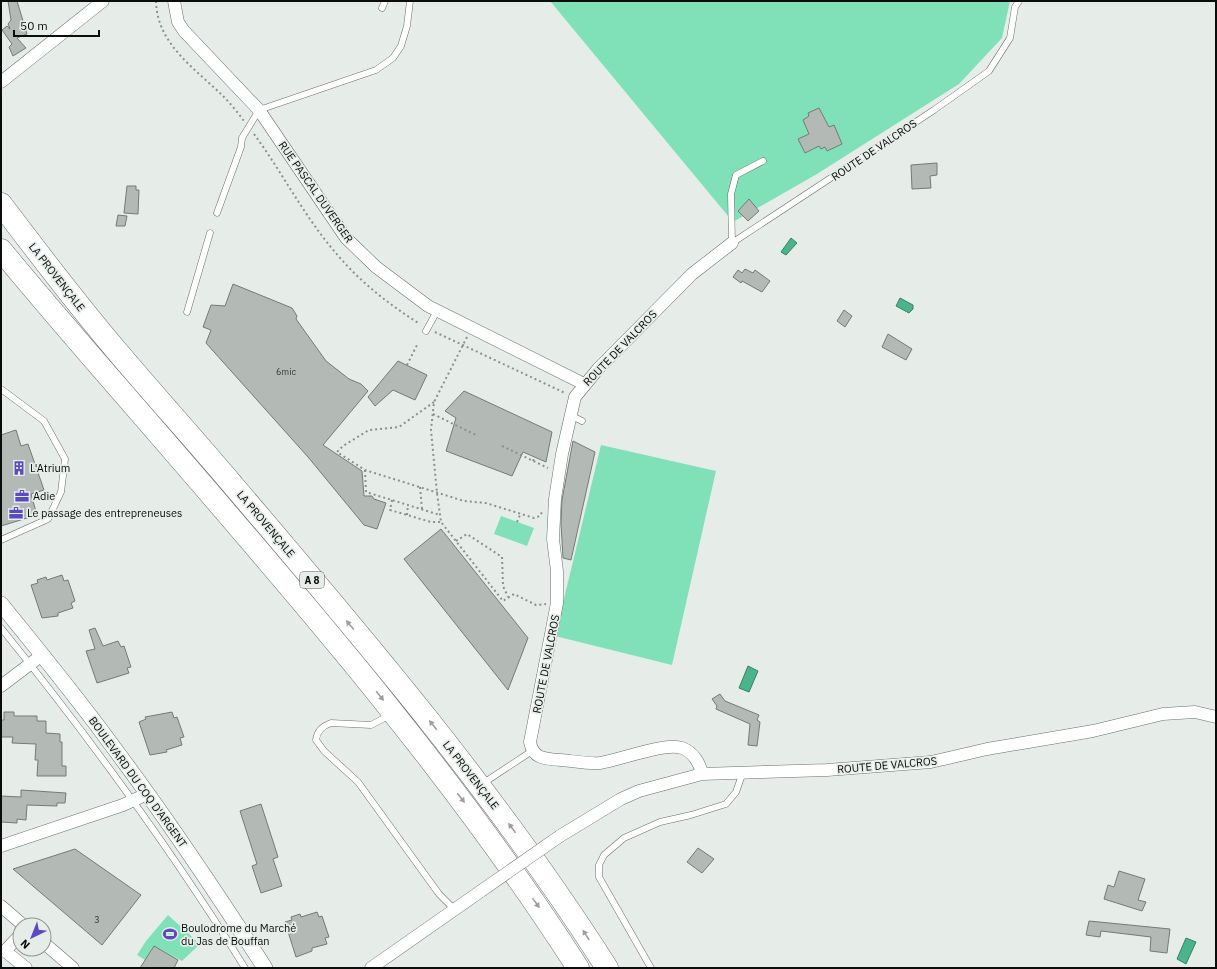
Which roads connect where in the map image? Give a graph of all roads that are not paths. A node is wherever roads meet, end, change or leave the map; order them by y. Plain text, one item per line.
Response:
1 (103, 1) edge
2 (174, 1) edge
3 (385, 1) edge
4 (410, 1) edge
5 (1019, 1) edge
6 (382, 8) dead end
7 (1, 82) edge
8 (259, 110) junction
9 (763, 162) dead end
10 (1, 204) edge
11 (217, 213) dead end
12 (210, 233) dead end
13 (732, 243) junction
14 (1, 250) edge
15 (1, 270) edge
16 (437, 311) junction
17 (187, 312) dead end
18 (426, 331) dead end
19 (584, 384) junction
20 (1, 389) edge
21 (1, 540) edge
22 (1, 604) edge
23 (1, 628) edge
24 (42, 655) junction
25 (30, 664) junction
26 (362, 674) junction
27 (1, 686) edge
28 (394, 712) junction
29 (1216, 717) edge
30 (532, 751) junction
31 (743, 772) junction
32 (702, 774) junction
33 (481, 785) junction
34 (147, 794) junction
35 (134, 801) junction
36 (1, 846) edge
37 (1, 906) edge
38 (454, 910) junction
39 (14, 917) edge
40 (12, 943) edge
41 (52, 950) edge
42 (3, 953) edge
43 (26, 968) edge
44 (73, 968) edge
45 (245, 968) edge
46 (265, 968) edge
47 (371, 968) edge
48 (578, 968) edge
49 (607, 968) edge
50 (651, 968) edge

1 - 7 street
2 - 8 street, RUE PASCAL DUVERGER
3 - 6 lane
4 - 8 lane
5 - 13 lane, ROUTE DE VALCROS
8 - 11 lane
8 - 16 street, RUE PASCAL DUVERGER
9 - 13 lane
33 -> 10 highway, LA PROVENÇALE / A 8
12 - 17 lane
13 - 19 street, ROUTE DE VALCROS
14 - 26 highway, LA PROVENÇALE / A 8
15 - 26 highway
16 - 18 lane
16 - 19 street, RUE PASCAL DUVERGER
19 - 30 street, ROUTE DE VALCROS
20 - 21 lane
22 - 24 street, BOULEVARD DU COQ D'ARGENT
23 - 25 lane, BOULEVARD DU COQ D'ARGENT
24 - 25 street
24 - 34 street, BOULEVARD DU COQ D'ARGENT
25 - 27 street
25 - 35 lane, BOULEVARD DU COQ D'ARGENT
26 -> 28 highway, LA PROVENÇALE / A 8
28 - 38 lane
28 -> 48 highway, LA PROVENÇALE / A 8
29 - 31 street, ROUTE DE VALCROS
30 - 32 street
30 - 33 lane
31 - 32 street, ROUTE DE VALCROS
31 - 50 lane
32 - 38 street, ROUTE DE VALCROS, bridge
49 -> 33 highway, LA PROVENÇALE / A 8
34 - 35 street
34 - 46 street, BOULEVARD DU COQ D'ARGENT
35 - 36 street
35 - 45 lane, BOULEVARD DU COQ D'ARGENT
37 - 39 street
38 - 47 street, ROUTE DE VALCROS
40 - 42 street
41 - 44 street
42 - 43 street

